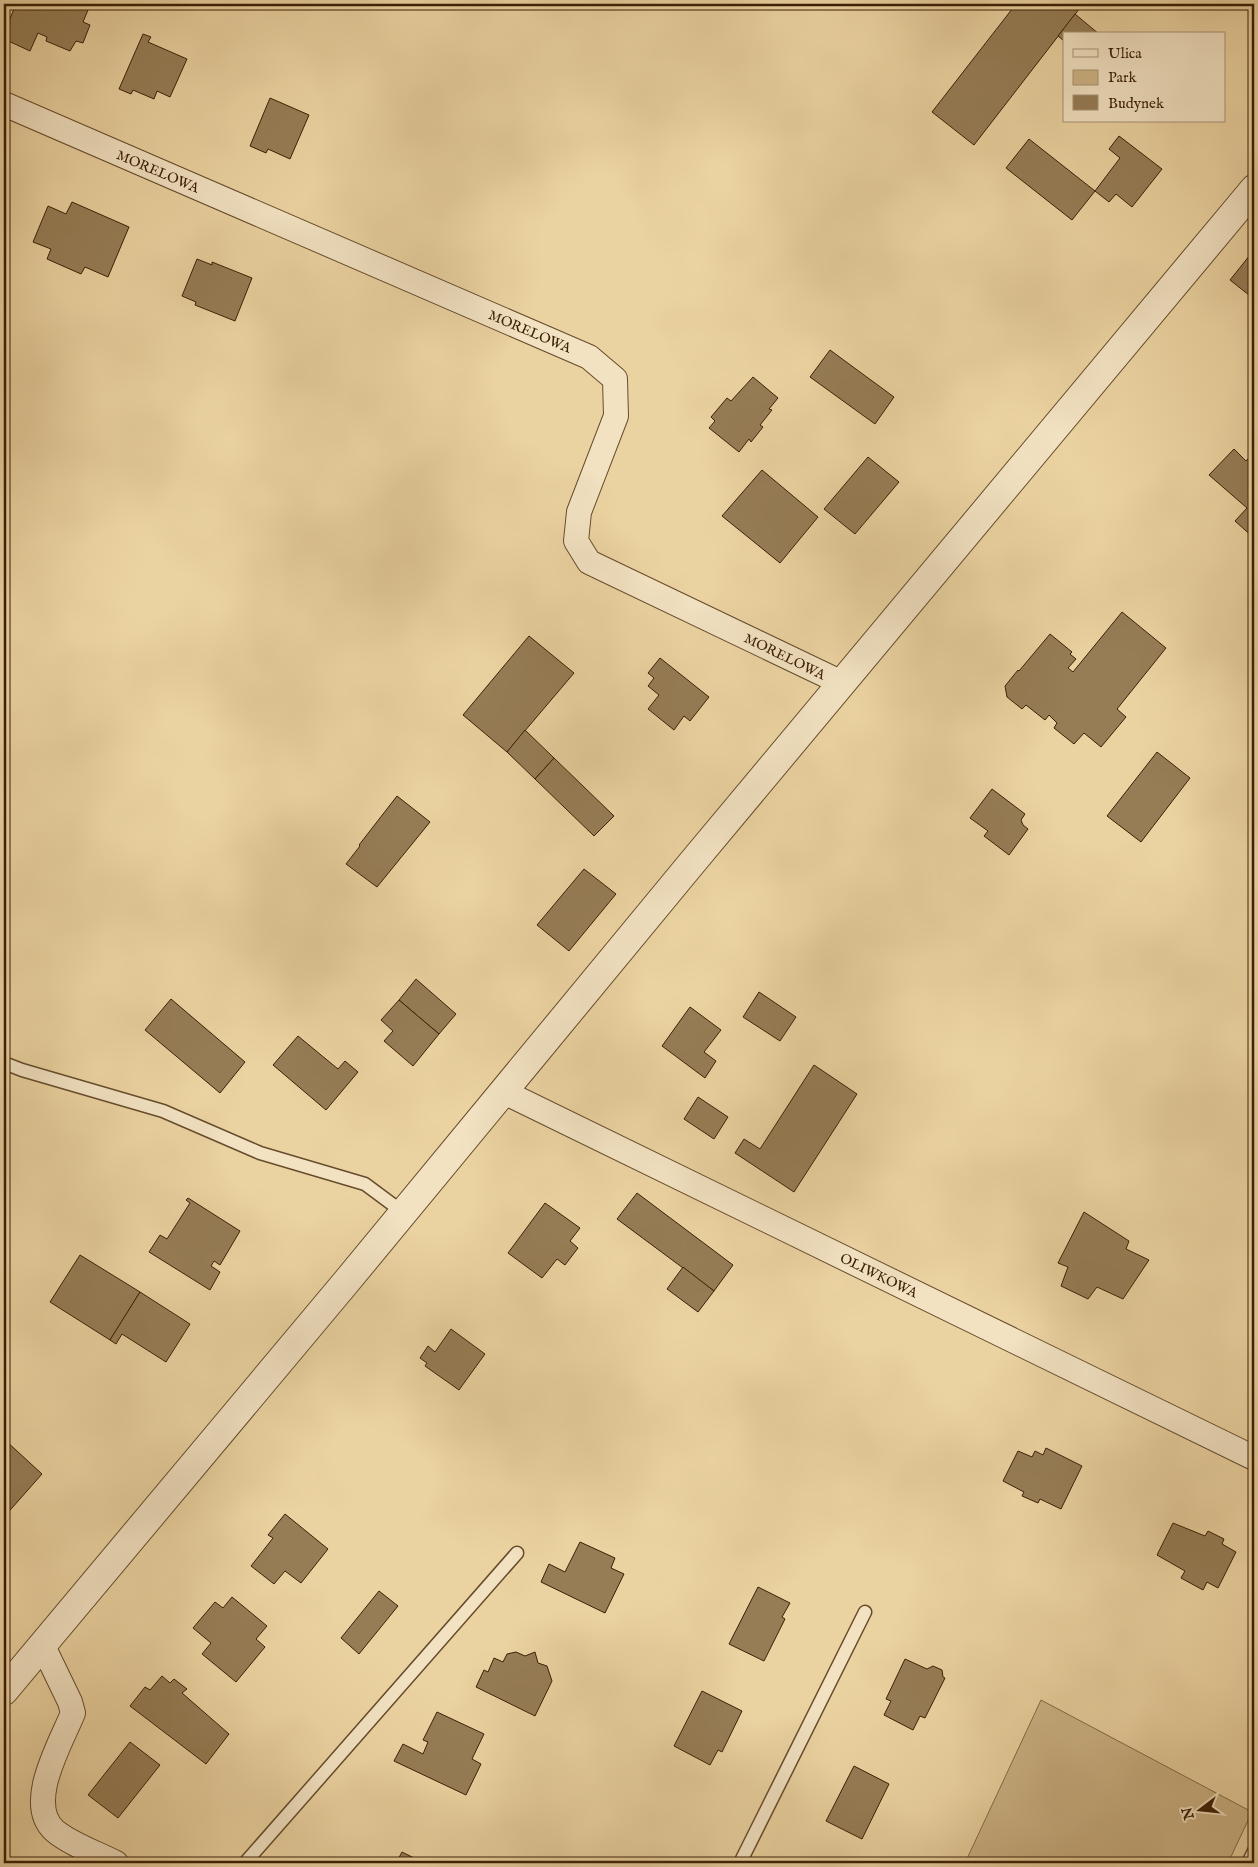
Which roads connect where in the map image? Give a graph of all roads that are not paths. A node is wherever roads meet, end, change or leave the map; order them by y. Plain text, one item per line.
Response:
1 (4, 104) edge
2 (1254, 189) edge
3 (842, 683) junction
4 (4, 1063) edge
5 (504, 1092) junction
6 (404, 1213) junction
7 (1254, 1458) edge
8 (517, 1553) dead end
9 (865, 1612) dead end
10 (42, 1644) junction
11 (4, 1691) edge
12 (1254, 1851) edge
13 (116, 1863) edge
14 (244, 1863) edge
15 (740, 1863) edge
16 (1248, 1863) edge

1 - 3 street, MORELOWA
2 - 3 street
3 - 5 street
4 - 6 lane
5 - 6 street
5 - 7 street, OLIWKOWA
6 - 10 street
8 - 14 lane
9 - 15 lane
10 - 11 street
10 - 13 street
12 - 16 lane

